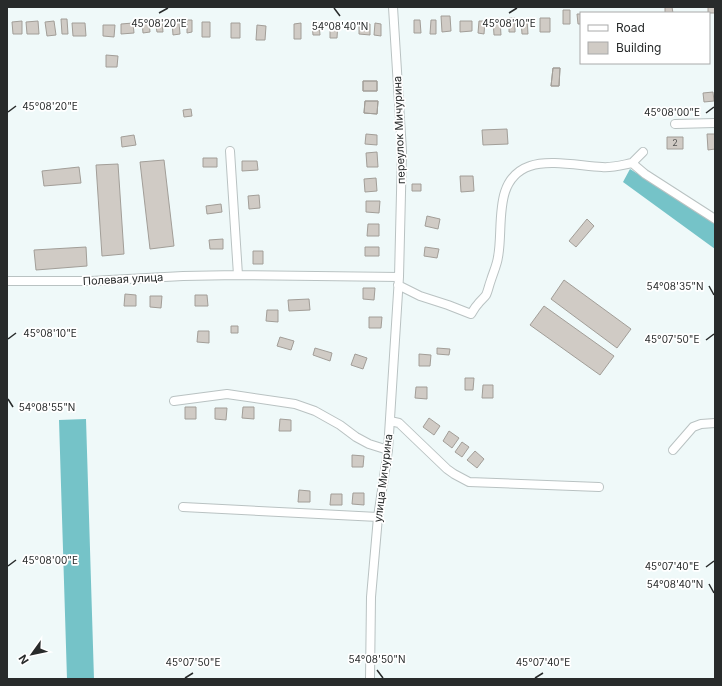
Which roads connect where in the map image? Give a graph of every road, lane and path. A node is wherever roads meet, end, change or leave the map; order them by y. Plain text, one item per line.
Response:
1 (393, 7) edge
2 (715, 123) edge
3 (675, 124) dead end
4 (230, 151) dead end
5 (643, 152) dead end
6 (632, 163) junction
7 (713, 217) edge
8 (238, 275) junction
9 (7, 281) edge
10 (399, 281) junction
11 (174, 401) dead end
12 (390, 421) junction
13 (715, 423) edge
14 (388, 450) junction
15 (673, 450) dead end
16 (599, 487) dead end
17 (183, 506) dead end
18 (378, 517) junction
19 (370, 679) edge

1 - 10 street, переулок Мичурина
2 - 3 street
4 - 8 street
5 - 6 street
6 - 7 street
6 - 10 street
8 - 9 street, Полевая улица
8 - 10 street, Полевая улица
10 - 12 street, улица Мичурина
11 - 14 street
12 - 14 street, улица Мичурина
12 - 16 street
13 - 15 street
14 - 18 street, улица Мичурина
17 - 18 street
18 - 19 street, улица Мичурина

